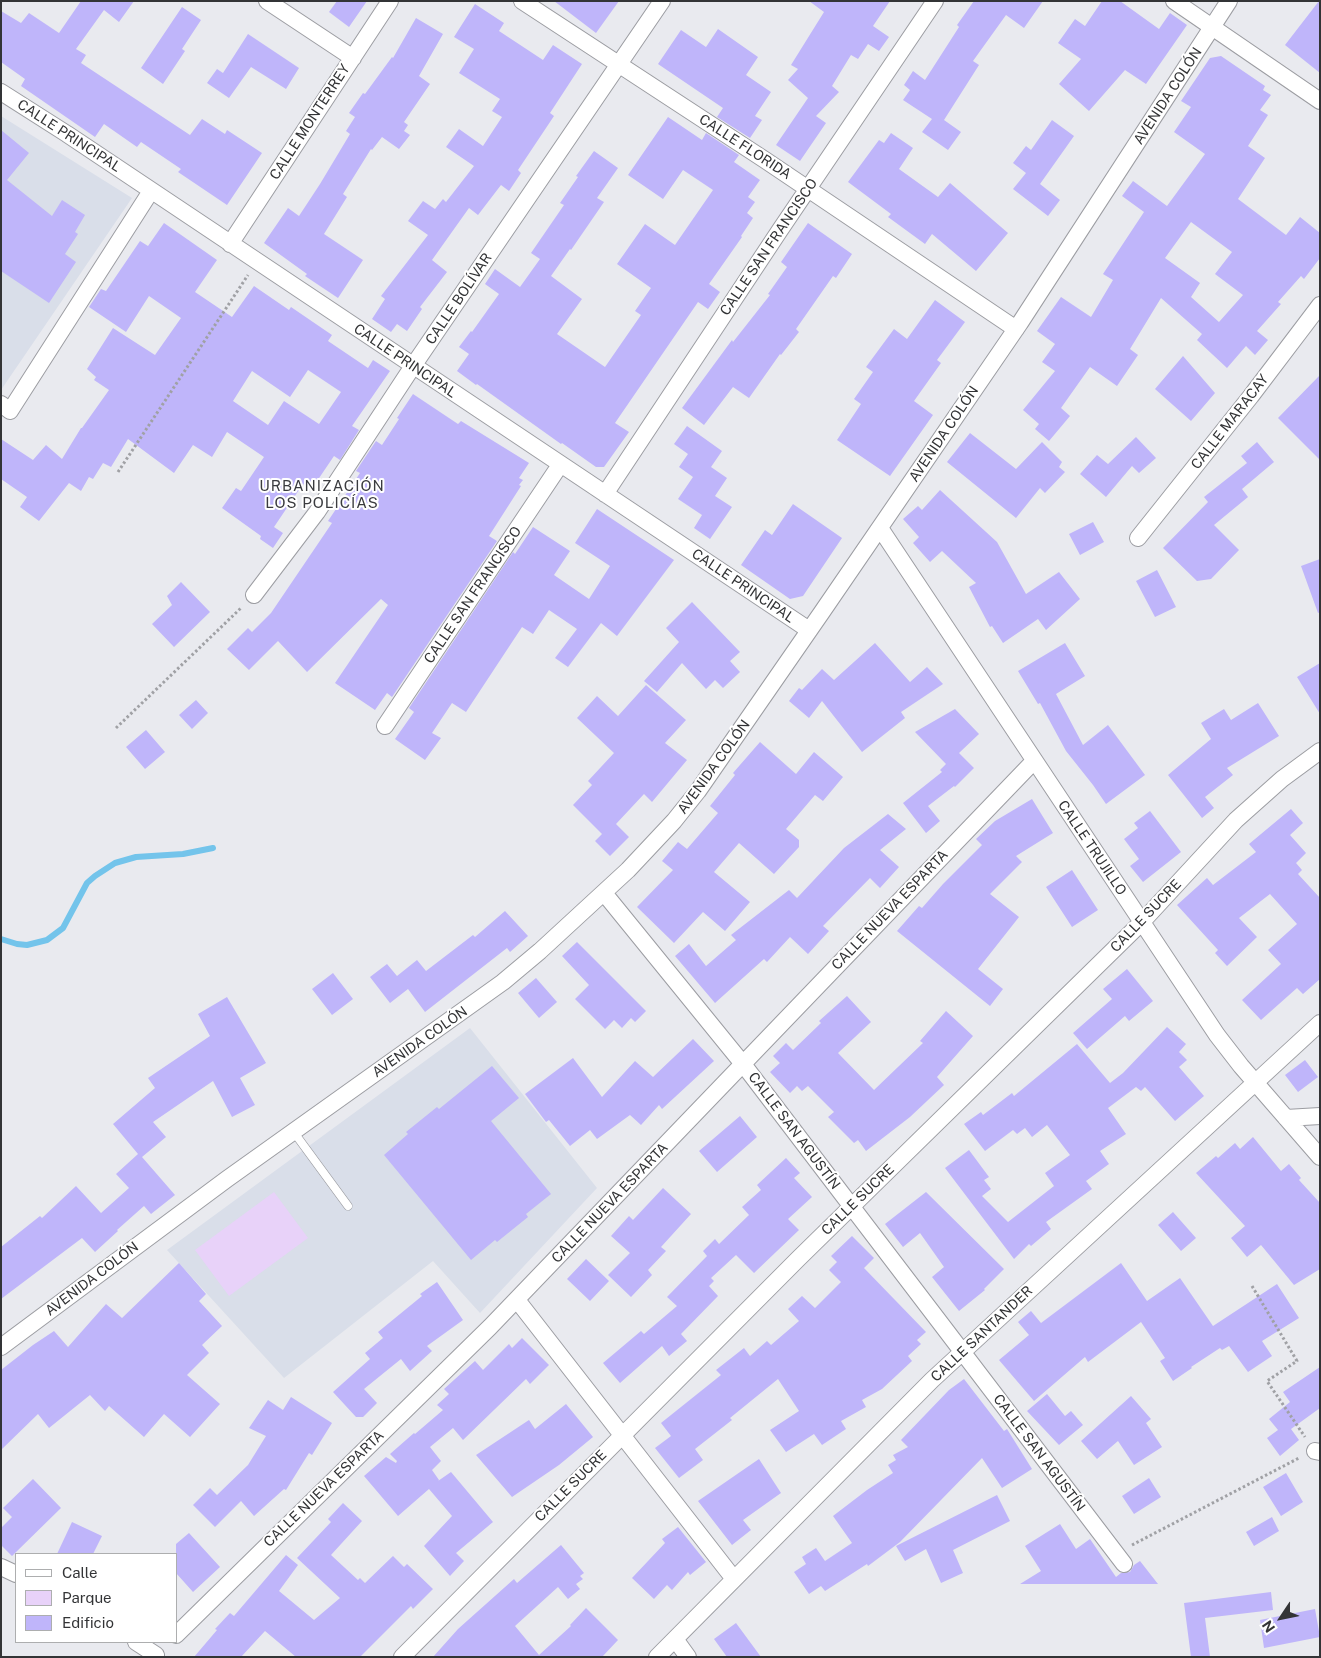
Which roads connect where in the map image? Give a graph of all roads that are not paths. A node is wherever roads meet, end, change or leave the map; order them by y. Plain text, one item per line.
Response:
1 (267, 1) edge
2 (390, 1) edge
3 (522, 1) edge
4 (662, 1) edge
5 (935, 1) edge
6 (1174, 1) edge
7 (1229, 1) edge
8 (1212, 28) junction
9 (352, 58) junction
10 (619, 65) junction
11 (1, 92) edge
12 (1320, 101) edge
13 (808, 189) junction
14 (151, 191) junction
15 (230, 244) junction
16 (1320, 305) edge
17 (1016, 329) junction
18 (413, 366) junction
19 (1, 404) edge
20 (560, 465) junction
21 (606, 494) junction
22 (880, 528) junction
23 (1138, 538) dead end
24 (254, 595) road end
25 (809, 630) junction
26 (385, 726) dead end
27 (1320, 752) edge
28 (1034, 761) junction
29 (604, 892) junction
30 (1141, 923) junction
31 (1320, 1023) edge
32 (743, 1064) junction
33 (1255, 1082) junction
34 (1320, 1116) edge
35 (1286, 1118) junction
36 (293, 1131) junction
37 (1320, 1157) edge
38 (348, 1206) dead end
39 (852, 1206) junction
40 (517, 1300) junction
41 (1, 1347) edge
42 (963, 1352) junction
43 (622, 1434) junction
44 (1120, 1558) road end
45 (1, 1567) edge
46 (15, 1574) edge
47 (734, 1579) junction
48 (178, 1633) edge
49 (675, 1639) junction
50 (137, 1643) edge
51 (168, 1643) edge
52 (155, 1656) edge
53 (402, 1657) edge
54 (657, 1657) edge
55 (688, 1657) edge

1 - 9 street
2 - 9 street, CALLE MONTERREY
3 - 10 street, CALLE FLORIDA
4 - 10 street, CALLE BOLÍVAR
5 - 13 street, CALLE SAN FRANCISCO
6 - 8 street
7 - 8 street, AVENIDA COLÓN
8 - 12 street
8 - 17 street, AVENIDA COLÓN
9 - 15 street, CALLE MONTERREY
10 - 13 street, CALLE FLORIDA
10 - 18 street, CALLE BOLÍVAR
11 - 14 street, CALLE PRINCIPAL
13 - 17 street, CALLE FLORIDA
13 - 21 street, CALLE SAN FRANCISCO
14 - 15 street, CALLE PRINCIPAL
14 - 19 street
15 - 18 street, CALLE PRINCIPAL
16 - 23 street, CALLE MARACAY
17 - 22 street, AVENIDA COLÓN
18 - 20 street, CALLE PRINCIPAL
18 - 24 street, CALLE BOLÍVAR
20 - 21 street, CALLE PRINCIPAL
20 - 26 street, CALLE SAN FRANCISCO
21 - 25 street, CALLE PRINCIPAL
22 - 25 street, AVENIDA COLÓN
22 - 28 street, CALLE TRUJILLO
25 - 29 street, AVENIDA COLÓN
27 - 30 street, CALLE SUCRE
28 - 30 street, CALLE TRUJILLO
28 - 32 street, CALLE NUEVA ESPARTA
29 - 32 street, CALLE SAN AGUSTÍN
29 - 36 street, AVENIDA COLÓN
30 - 33 street, CALLE TRUJILLO
30 - 39 street, CALLE SUCRE
31 - 33 street, CALLE SANTANDER
32 - 39 street, CALLE SAN AGUSTÍN
32 - 40 street, CALLE NUEVA ESPARTA
33 - 35 street, CALLE TRUJILLO
33 - 42 street, CALLE SANTANDER
34 - 35 street
35 - 37 street, CALLE TRUJILLO
36 - 38 lane
36 - 41 street, AVENIDA COLÓN
39 - 42 street, CALLE SAN AGUSTÍN
39 - 43 street, CALLE SUCRE
40 - 43 street
40 - 48 street, CALLE NUEVA ESPARTA
42 - 44 street, CALLE SAN AGUSTÍN
42 - 47 street, CALLE SANTANDER
43 - 47 street
43 - 53 street, CALLE SUCRE
45 - 46 street
47 - 49 street, CALLE SANTANDER
49 - 54 street, CALLE SANTANDER
49 - 55 street
50 - 52 street
51 - 52 street

